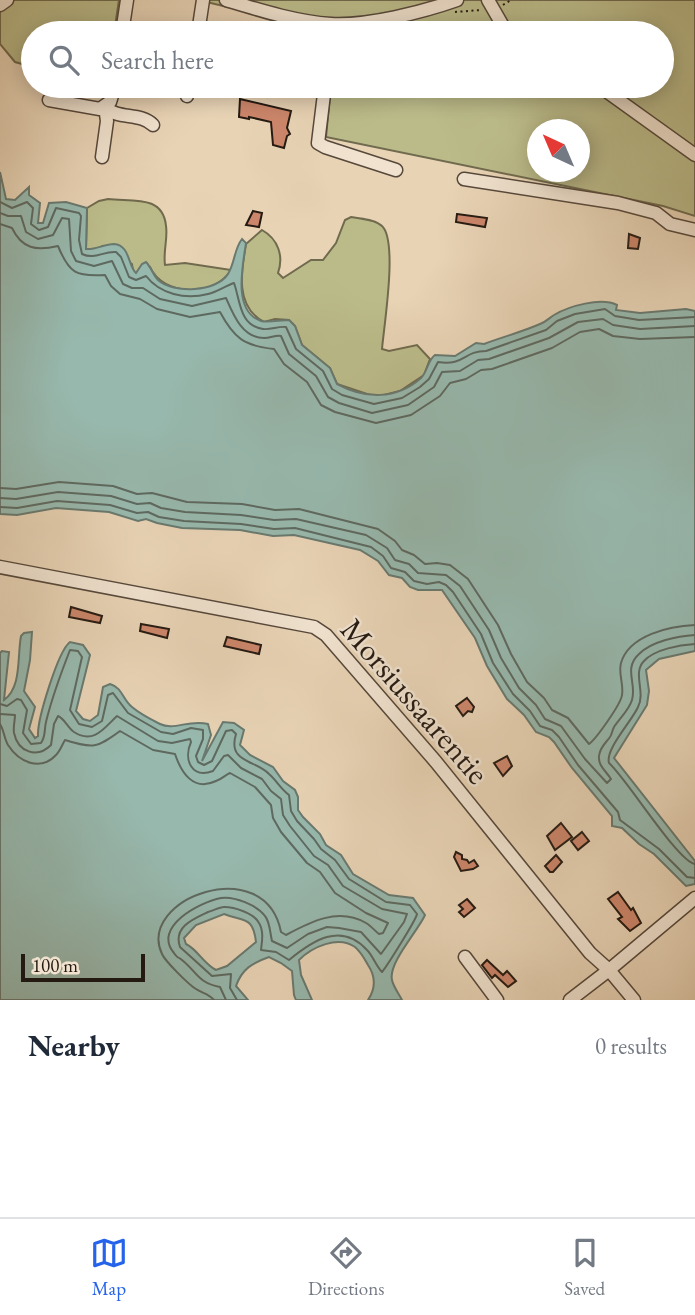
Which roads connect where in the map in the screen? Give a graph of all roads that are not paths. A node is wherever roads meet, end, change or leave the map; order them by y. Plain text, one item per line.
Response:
1 (7, 0) edge
2 (127, 0) edge
3 (204, 0) edge
4 (226, 0) edge
5 (457, 0) edge
6 (488, 0) edge
7 (0, 5) edge
8 (124, 21) edge
9 (200, 21) edge
10 (303, 21) edge
11 (370, 21) edge
12 (500, 21) edge
13 (111, 98) edge
14 (324, 98) edge
15 (616, 98) edge
16 (50, 100) dead end
17 (105, 107) junction
18 (153, 125) dead end
19 (695, 155) edge
20 (102, 157) dead end
21 (397, 170) dead end
22 (464, 179) dead end
23 (695, 230) edge
24 (0, 567) edge
25 (695, 898) edge
26 (465, 957) dead end
27 (609, 970) junction
28 (497, 1000) edge
29 (570, 1000) edge
30 (634, 1000) edge

1 - 7 street
2 - 8 street
3 - 9 street
4 - 10 street
5 - 11 street
6 - 12 street
13 - 17 street
14 - 21 street
15 - 19 street
16 - 17 street
17 - 18 street
17 - 20 street
22 - 23 street
24 - 27 street, Morsiussaarentie
25 - 27 street
26 - 28 street
27 - 29 street
27 - 30 street, Morsiussaarentie

